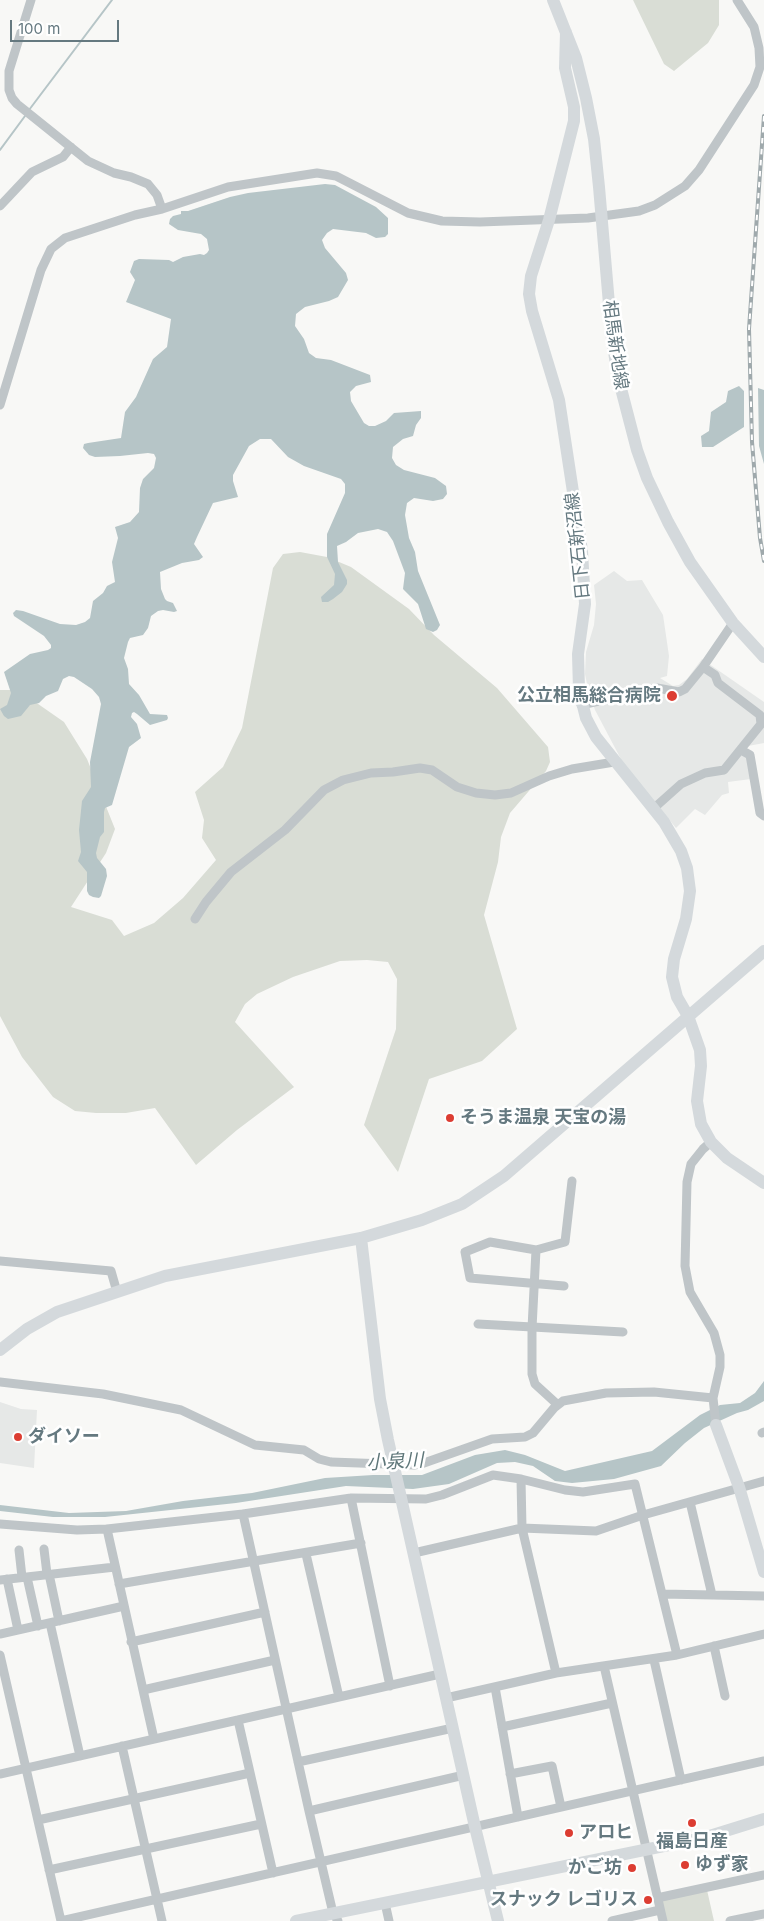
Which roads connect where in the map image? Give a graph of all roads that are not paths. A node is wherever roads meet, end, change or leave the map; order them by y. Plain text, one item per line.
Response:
1 (31, 0) edge
2 (553, 0) edge
3 (737, 0) edge
4 (566, 32) junction
5 (71, 148) junction
6 (0, 206) edge
7 (162, 209) junction
8 (549, 220) junction
9 (0, 405) edge
10 (733, 623) junction
11 (764, 658) edge
12 (703, 667) junction
13 (581, 705) junction
14 (741, 750) junction
15 (614, 762) junction
16 (653, 809) junction
17 (764, 816) edge
18 (195, 919) dead end
19 (764, 950) edge
20 (688, 1016) junction
21 (711, 1142) junction
22 (572, 1181) dead end
23 (764, 1183) edge
24 (361, 1238) junction
25 (536, 1250) junction
26 (0, 1261) edge
27 (534, 1283) junction
28 (564, 1286) dead end
29 (117, 1292) junction
30 (478, 1324) dead end
31 (532, 1328) junction
32 (623, 1332) dead end
33 (0, 1350) edge
34 (0, 1382) edge
35 (712, 1400) junction
36 (558, 1405) junction
37 (716, 1425) joint
38 (394, 1465) junction
39 (521, 1479) junction
40 (764, 1481) edge
41 (739, 1487) junction
42 (351, 1498) junction
43 (401, 1499) junction
44 (690, 1502) junction
45 (243, 1514) junction
46 (643, 1515) junction
47 (0, 1524) edge
48 (522, 1528) junction
49 (106, 1529) junction
50 (361, 1544) junction
51 (44, 1549) dead end
52 (19, 1550) dead end
53 (414, 1553) junction
54 (306, 1554) junction
55 (254, 1562) junction
56 (115, 1567) junction
57 (764, 1572) edge
58 (48, 1574) junction
59 (25, 1577) junction
60 (3, 1580) edge
61 (119, 1584) junction
62 (662, 1594) junction
63 (712, 1595) junction
64 (764, 1596) edge
65 (124, 1606) junction
66 (265, 1612) junction
67 (60, 1621) junction
68 (50, 1623) junction
69 (38, 1626) junction
70 (18, 1630) junction
71 (0, 1634) edge
72 (764, 1634) edge
73 (132, 1642) junction
74 (714, 1646) junction
75 (0, 1655) edge
76 (677, 1655) junction
77 (276, 1660) junction
78 (654, 1660) junction
79 (604, 1666) junction
80 (556, 1673) junction
81 (440, 1674) junction
82 (390, 1686) junction
83 (495, 1686) junction
84 (143, 1690) junction
85 (725, 1696) dead end
86 (339, 1697) junction
87 (446, 1698) junction
88 (612, 1703) junction
89 (287, 1709) junction
90 (238, 1720) junction
91 (502, 1727) junction
92 (453, 1728) junction
93 (154, 1739) junction
94 (122, 1746) junction
95 (80, 1756) junction
96 (764, 1761) edge
97 (298, 1762) junction
98 (26, 1768) junction
99 (250, 1773) junction
100 (0, 1774) edge
101 (510, 1774) junction
102 (464, 1775) junction
103 (681, 1780) junction
104 (633, 1791) junction
105 (134, 1798) junction
106 (561, 1807) junction
107 (309, 1811) junction
108 (518, 1817) junction
109 (764, 1819) edge
110 (38, 1820) junction
111 (261, 1824) junction
112 (475, 1827) junction
113 (646, 1849) junction
114 (146, 1850) junction
115 (321, 1861) junction
116 (50, 1870) junction
117 (274, 1872) junction
118 (764, 1875) edge
119 (488, 1882) junction
120 (657, 1898) junction
121 (157, 1899) junction
122 (386, 1903) junction
123 (660, 1910) junction
124 (764, 1914) edge
125 (335, 1917) edge
126 (61, 1921) edge
127 (162, 1921) edge
128 (296, 1921) edge
129 (389, 1921) edge
130 (498, 1921) edge
131 (612, 1921) edge
132 (662, 1921) edge
133 (730, 1921) edge

1 - 5 street
2 - 4 street, 相馬新地線
3 - 8 street
4 - 8 street, 日下石新沼線
4 - 10 street, 相馬新地線
5 - 6 street
5 - 7 street
7 - 8 street
7 - 9 street
8 - 13 street, 日下石新沼線
10 - 11 street, 相馬新地線
10 - 12 street
12 - 13 street
12 - 14 street
13 - 15 street, 日下石新沼線
14 - 16 street
14 - 17 street
15 - 16 street, 日下石新沼線
15 - 18 street
16 - 20 street, 日下石新沼線
19 - 20 street
20 - 21 street, 日下石新沼線
20 - 24 street
21 - 23 street, 日下石新沼線
21 - 35 street
22 - 25 street
24 - 29 street
24 - 38 street
25 - 27 street
25 - 27 street
26 - 29 street
27 - 28 street
27 - 31 street
29 - 33 street
30 - 31 street
31 - 32 street
31 - 36 street
34 - 38 street
35 - 36 street
35 - 37 street
36 - 38 street
37 - 41 street
38 - 43 street
39 - 43 street
39 - 46 street
39 - 48 street
40 - 41 street
41 - 44 street
41 - 57 street
42 - 43 street
42 - 45 street
42 - 50 street
43 - 53 street
44 - 46 street
44 - 63 street
45 - 49 street
45 - 55 street
46 - 48 street
46 - 62 street
47 - 49 street
48 - 53 street
48 - 80 street
49 - 56 street
50 - 54 street
50 - 82 street
51 - 58 street
52 - 59 street
53 - 81 street
54 - 55 street
54 - 86 street
55 - 61 street
55 - 66 street
56 - 58 street
56 - 61 street
58 - 59 street
58 - 67 street
59 - 60 street
59 - 69 street
60 - 70 street
61 - 65 street
62 - 63 street
62 - 76 street
63 - 64 street
65 - 67 street
65 - 73 street
66 - 73 street
66 - 77 street
67 - 68 street
68 - 69 street
68 - 95 street
69 - 70 street
70 - 71 street
72 - 74 street
73 - 84 street
74 - 76 street
74 - 85 street
75 - 98 street
76 - 78 street
77 - 84 street
77 - 89 street
78 - 79 street
78 - 103 street
79 - 80 street
79 - 88 street
80 - 83 street
81 - 82 street
81 - 87 street
82 - 86 street
83 - 87 street
83 - 91 street
84 - 93 street
86 - 89 street
87 - 92 street
88 - 91 street
88 - 104 street
89 - 90 street
89 - 97 street
90 - 93 street
90 - 99 street
91 - 101 street
92 - 97 street
92 - 102 street
93 - 94 street
94 - 95 street
94 - 105 street
95 - 98 street
96 - 103 street
97 - 107 street
98 - 100 street
98 - 110 street
99 - 105 street
99 - 111 street
101 - 106 street
101 - 108 street
102 - 107 street
102 - 112 street
103 - 104 street
104 - 106 street
104 - 113 street
105 - 110 street
105 - 114 street
106 - 108 street
107 - 115 street
108 - 112 street
109 - 113 street
110 - 116 street
111 - 114 street
111 - 117 street
112 - 115 street
112 - 119 street
113 - 119 street
113 - 120 street
114 - 116 street
114 - 121 street
115 - 117 street
115 - 125 street
116 - 126 street
117 - 121 street
118 - 120 street
119 - 122 street
119 - 130 street
120 - 123 street
121 - 126 street
121 - 127 street
122 - 125 street
122 - 129 street
123 - 131 street
123 - 132 street
124 - 133 street
125 - 128 street

